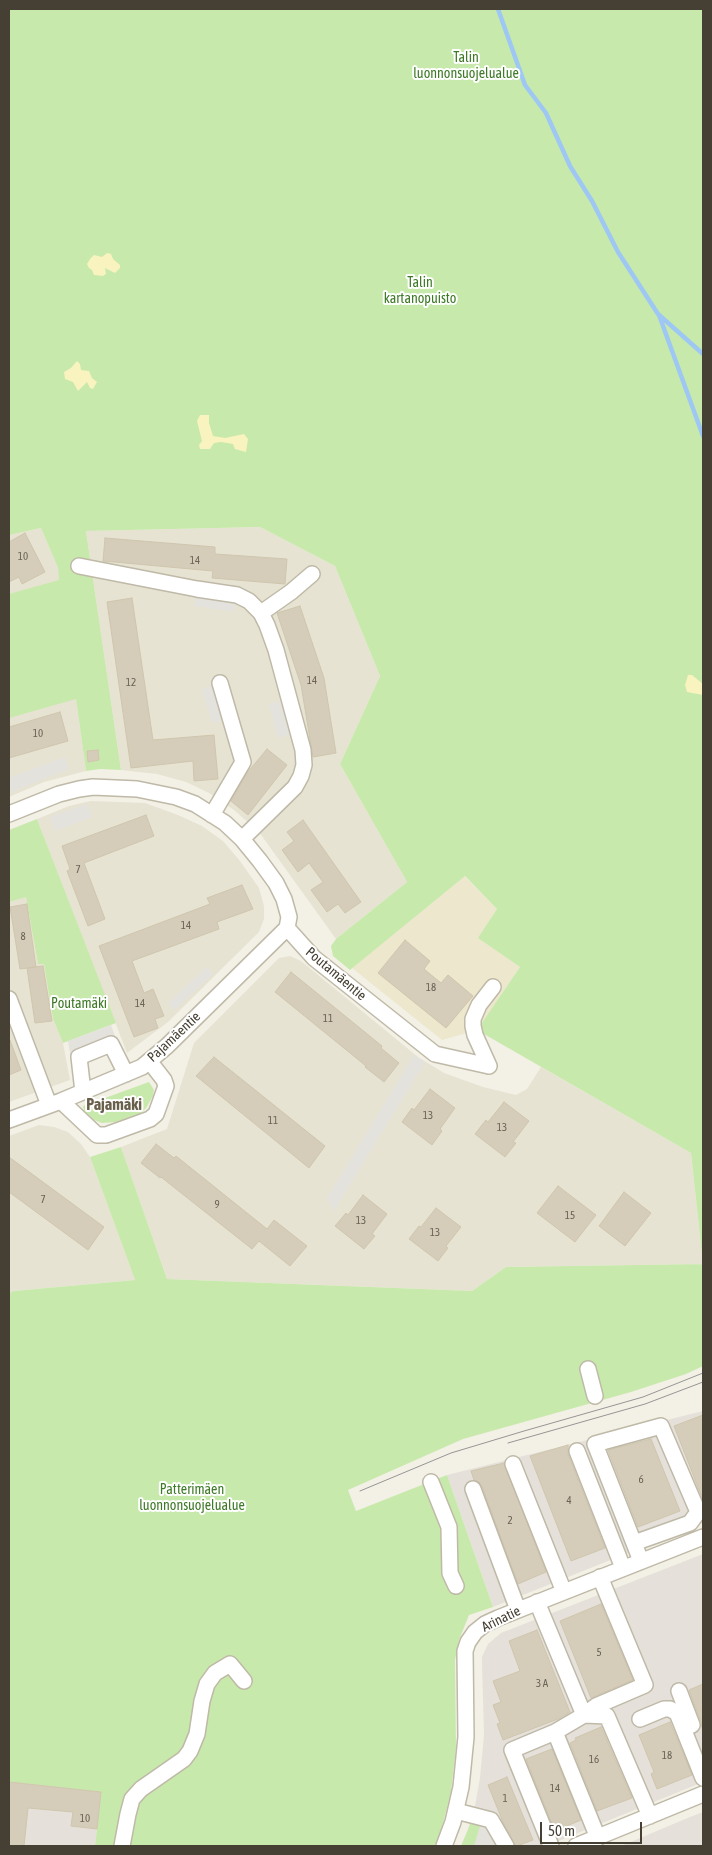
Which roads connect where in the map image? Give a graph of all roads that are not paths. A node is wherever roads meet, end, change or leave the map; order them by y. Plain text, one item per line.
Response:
1 (80, 566) dead end
2 (312, 574) dead end
3 (261, 613) junction
4 (220, 683) dead end
5 (9, 814) edge
6 (212, 815) junction
7 (242, 839) junction
8 (287, 928) junction
9 (493, 987) dead end
10 (9, 999) edge
11 (150, 1062) junction
12 (126, 1074) junction
13 (83, 1092) junction
14 (55, 1103) junction
15 (9, 1120) edge
16 (588, 1369) dead end
17 (595, 1396) dead end
18 (577, 1451) dead end
19 (513, 1464) dead end
20 (431, 1482) dead end
21 (473, 1489) dead end
22 (701, 1511) edge
23 (703, 1537) edge
24 (634, 1543) junction
25 (640, 1561) junction
26 (624, 1568) junction
27 (600, 1577) junction
28 (456, 1586) dead end
29 (564, 1592) junction
30 (537, 1602) junction
31 (518, 1610) junction
32 (244, 1681) dead end
33 (679, 1691) dead end
34 (584, 1715) junction
35 (640, 1719) dead end
36 (555, 1732) junction
37 (703, 1752) edge
38 (703, 1778) edge
39 (703, 1794) edge
40 (456, 1811) junction
41 (650, 1816) junction
42 (598, 1838) junction
43 (122, 1846) edge
44 (444, 1846) edge
45 (506, 1846) edge
46 (552, 1846) edge
47 (576, 1846) edge

1 - 3 street
2 - 3 street
3 - 7 street
4 - 6 street
5 - 6 street
6 - 7 street
7 - 8 street
8 - 9 street, Poutamäentie
8 - 11 street, Pajamäentie
10 - 14 street
11 - 12 street, Pajamäentie
11 - 14 street
12 - 13 street, Pajamäentie
12 - 13 street
13 - 14 street, Pajamäentie
14 - 15 street, Pajamäentie
16 - 17 street
18 - 26 street
19 - 29 street
20 - 28 street
21 - 31 street
22 - 24 street
22 - 24 street
23 - 25 street, Arinatie
24 - 25 street
25 - 26 street, Arinatie
26 - 27 street, Arinatie
27 - 29 street, Arinatie
27 - 34 street
29 - 30 street, Arinatie
30 - 31 street, Arinatie
30 - 34 street
31 - 40 street, Arinatie
32 - 43 street
33 - 37 street
34 - 36 street
34 - 41 street
35 - 38 street
36 - 42 street
36 - 46 street
39 - 41 street
40 - 44 street, Arinatie
40 - 45 street
41 - 42 street
42 - 47 street

